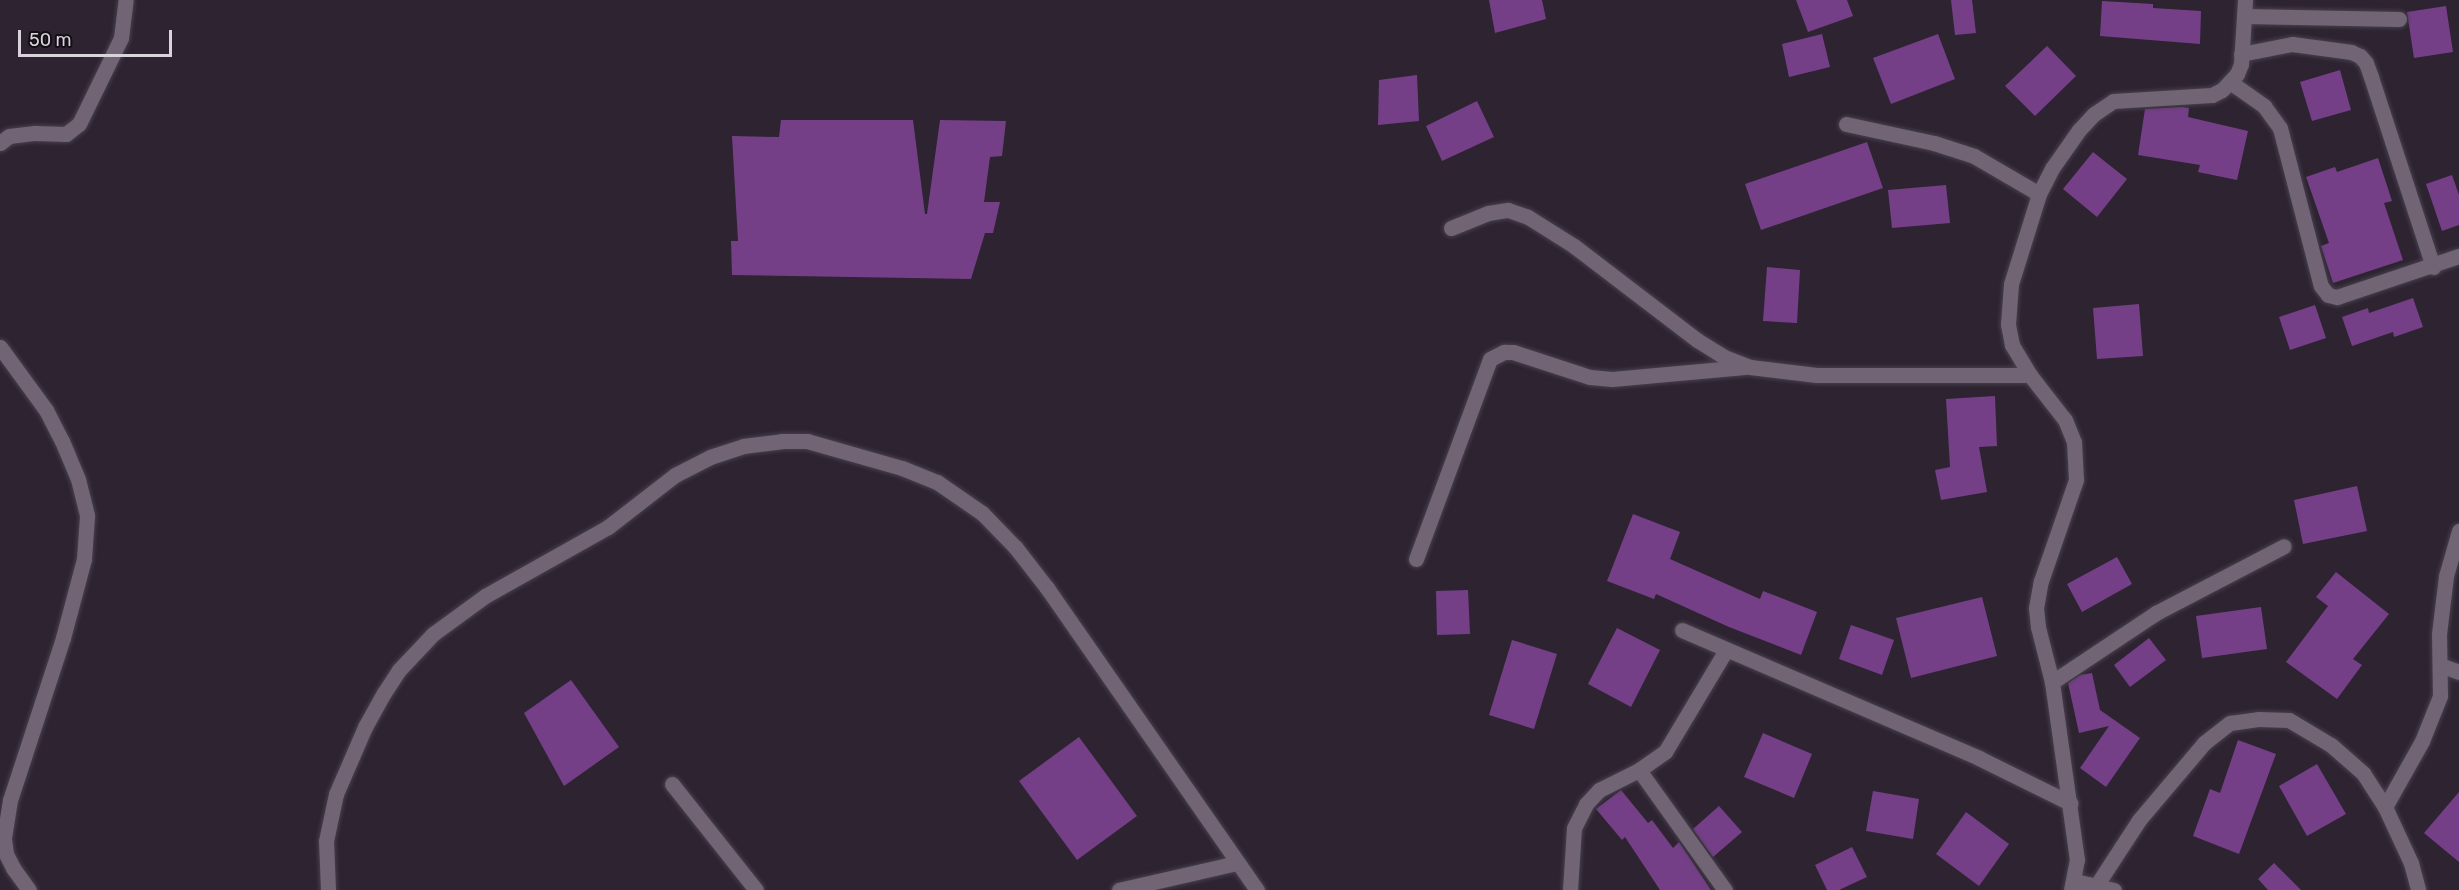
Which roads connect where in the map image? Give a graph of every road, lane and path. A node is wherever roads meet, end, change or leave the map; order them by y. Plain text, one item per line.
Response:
1 (126, 0) edge
2 (2245, 0) edge
3 (2244, 16) junction
4 (2399, 19) dead end
5 (2241, 54) junction
6 (2230, 82) junction
7 (1846, 124) dead end
8 (0, 143) edge
9 (2039, 194) junction
10 (1451, 228) dead end
11 (2459, 256) edge
12 (2433, 267) junction
13 (0, 347) edge
14 (1750, 367) junction
15 (2030, 375) junction
16 (2459, 531) edge
17 (2284, 546) dead end
18 (1416, 559) dead end
19 (2453, 578) edge
20 (1682, 630) dead end
21 (1726, 650) junction
22 (2440, 665) junction
23 (2459, 672) edge
24 (2052, 682) junction
25 (1639, 770) junction
26 (672, 784) dead end
27 (2070, 803) junction
28 (2385, 807) junction
29 (1237, 862) junction
30 (2073, 886) edge
31 (2096, 886) junction
32 (29, 890) edge
33 (328, 890) edge
34 (756, 890) edge
35 (1119, 890) edge
36 (1257, 890) edge
37 (1570, 890) edge
38 (1725, 890) edge
39 (2114, 890) edge
40 (2418, 890) edge

1 - 8 street
2 - 3 street
3 - 4 street
3 - 5 street
5 - 6 street
5 - 12 street
6 - 9 street
6 - 12 street
7 - 9 street
9 - 15 street
10 - 14 street
11 - 12 street
13 - 32 street
14 - 15 street
14 - 18 street
15 - 24 street
16 - 19 street
17 - 24 street
19 - 22 street
20 - 21 street
21 - 25 street
21 - 27 street
22 - 23 street
22 - 28 street
24 - 27 street
25 - 37 street
25 - 38 street
26 - 34 street
27 - 30 street
28 - 31 street
28 - 40 street
29 - 33 street
29 - 35 street
29 - 36 street
30 - 31 street
31 - 39 street

